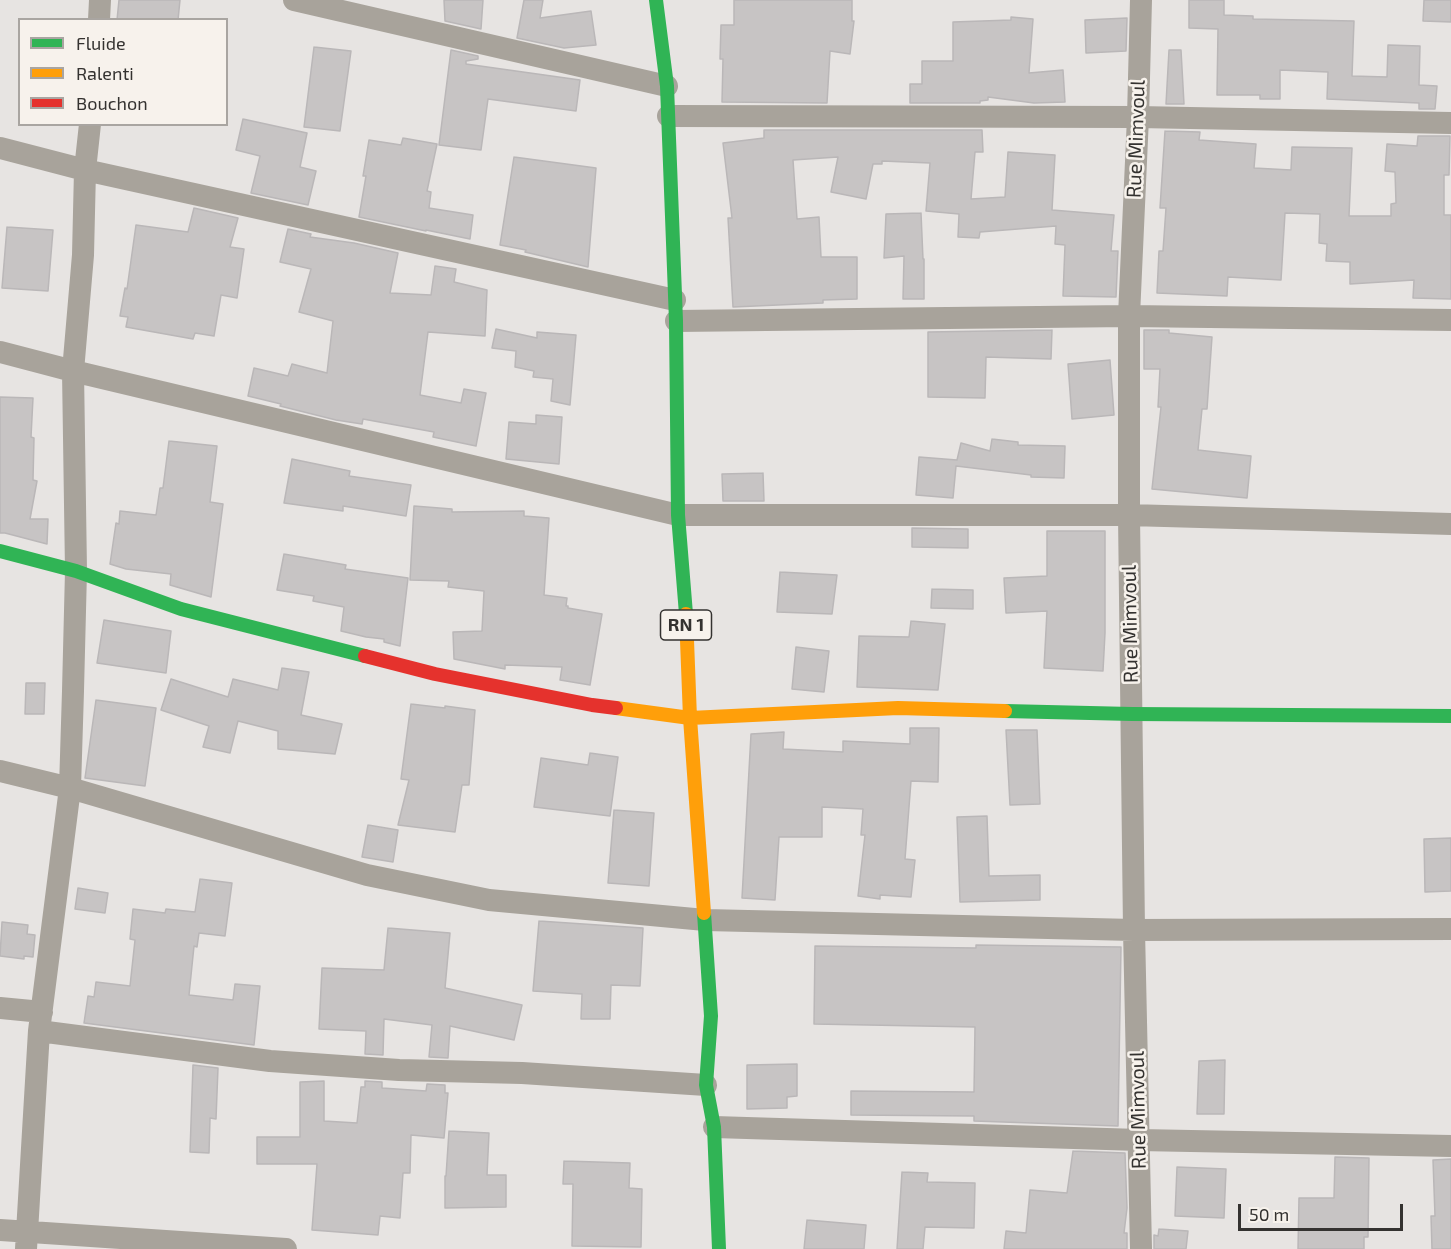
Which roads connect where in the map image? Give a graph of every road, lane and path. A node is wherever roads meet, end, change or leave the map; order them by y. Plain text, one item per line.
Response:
1 (100, 0) edge
2 (294, 0) edge
3 (656, 0) edge
4 (1141, 0) edge
5 (99, 18) edge
6 (666, 86) junction
7 (668, 116) junction
8 (1138, 117) junction
9 (1451, 123) edge
10 (90, 126) edge
11 (0, 148) edge
12 (85, 170) junction
13 (675, 310) junction
14 (1129, 316) junction
15 (1451, 320) edge
16 (0, 352) edge
17 (73, 371) junction
18 (678, 514) junction
19 (1129, 515) junction
20 (1451, 524) edge
21 (0, 551) edge
22 (76, 572) junction
23 (1131, 714) junction
24 (1451, 717) edge
25 (690, 718) junction
26 (0, 771) edge
27 (70, 788) junction
28 (705, 920) junction
29 (1451, 929) edge
30 (1134, 930) junction
31 (0, 1008) edge
32 (40, 1022) junction
33 (706, 1085) junction
34 (714, 1127) junction
35 (1140, 1140) junction
36 (1451, 1146) edge
37 (0, 1230) edge
38 (27, 1240) edge
39 (286, 1249) edge
40 (719, 1249) edge
41 (1141, 1249) edge

1 - 5 street
2 - 6 street
3 - 6 main road, RN 1
4 - 8 street, Rue Mimvoul
6 - 7 main road, RN 1
7 - 8 street
7 - 13 main road, RN 1
8 - 9 street
8 - 14 street, Rue Mimvoul
10 - 12 street
11 - 12 street
12 - 13 street
12 - 17 street
13 - 14 street
13 - 18 main road, RN 1
14 - 15 street
14 - 19 street, Rue Mimvoul
16 - 17 street
17 - 18 street
17 - 22 street
18 - 19 street
18 - 25 main road, RN 1
19 - 20 street
19 - 23 street, Rue Mimvoul
21 - 22 main road
22 - 25 main road
22 - 27 street
23 - 24 main road
23 - 25 main road
23 - 30 street, Rue Mimvoul
25 - 28 main road, RN 1
26 - 27 street
27 - 28 street
27 - 32 street
28 - 30 street
28 - 33 main road, RN 1
29 - 30 street
30 - 35 street, Rue Mimvoul
31 - 32 street
32 - 33 street
32 - 38 street
33 - 34 main road, RN 1
34 - 35 street
34 - 40 main road, RN 1
35 - 36 street
35 - 41 street, Rue Mimvoul
37 - 38 street
38 - 39 street

